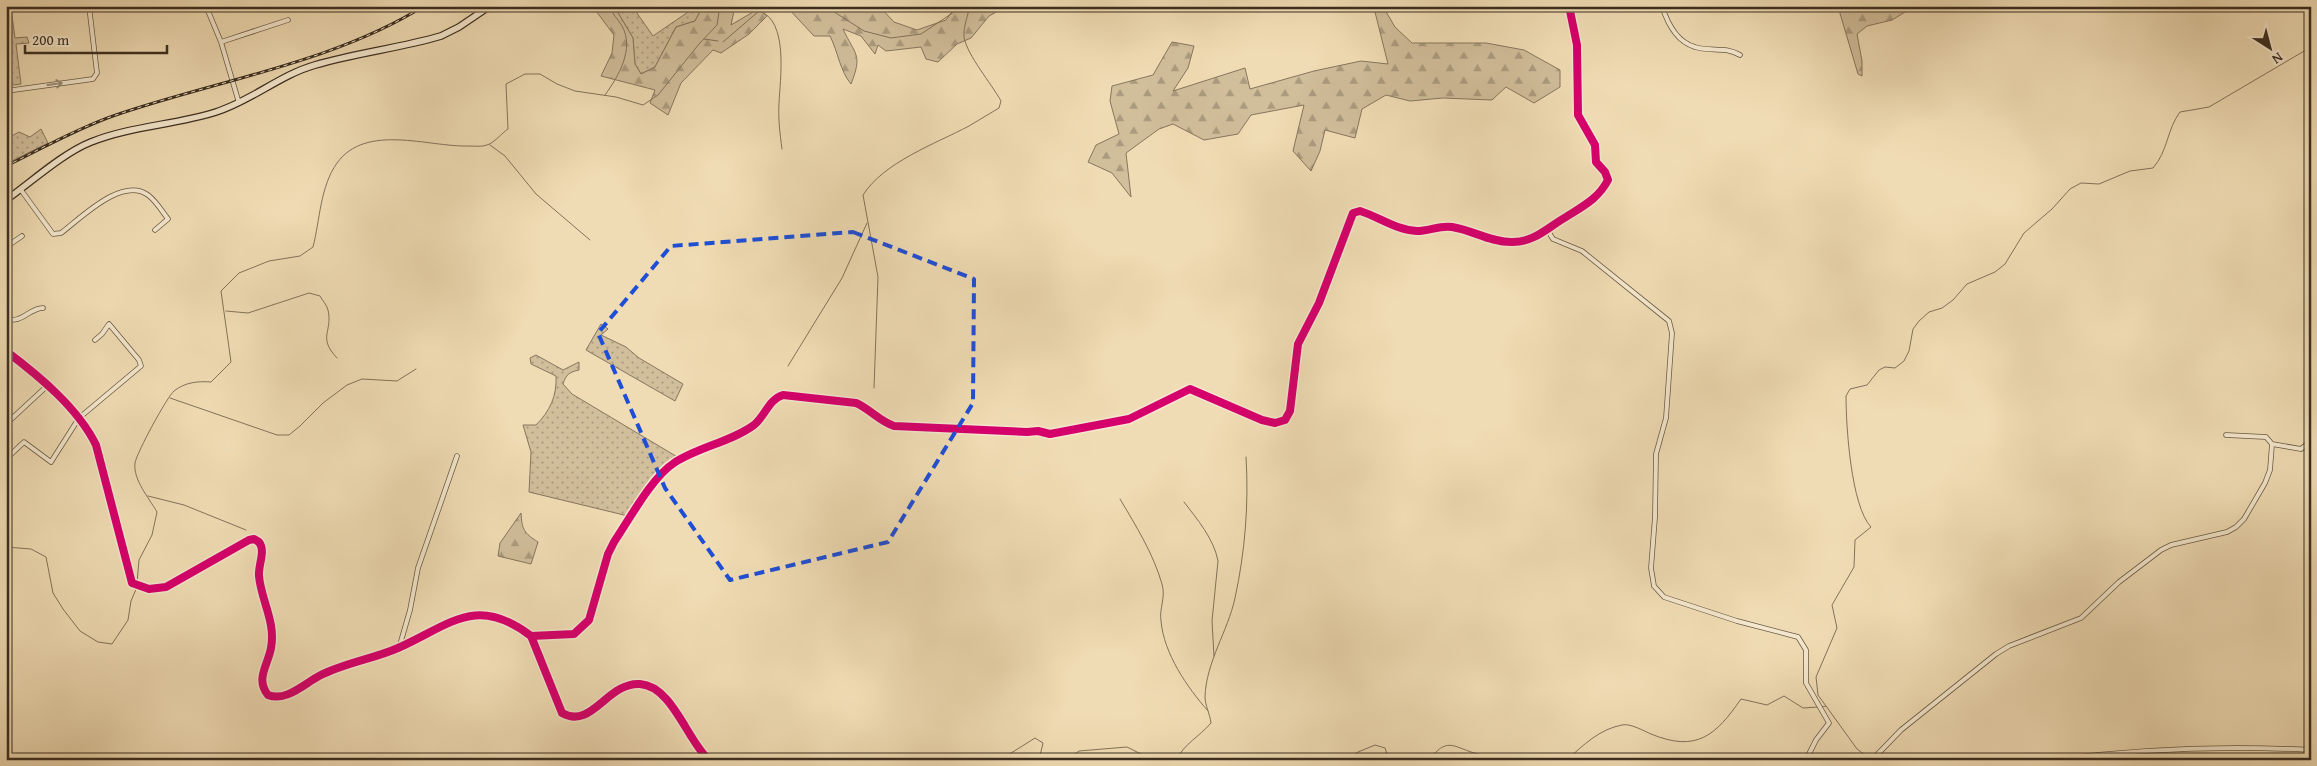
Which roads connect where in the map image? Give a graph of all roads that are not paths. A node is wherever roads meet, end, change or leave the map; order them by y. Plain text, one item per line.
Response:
1 (15, 6) edge
2 (89, 6) edge
3 (206, 6) edge
4 (490, 6) edge
5 (1569, 6) edge
6 (1662, 6) edge
7 (6, 10) edge
8 (288, 20) dead end
9 (221, 42) junction
10 (1740, 55) dead end
11 (6, 91) edge
12 (239, 103) junction
13 (21, 190) junction
14 (6, 200) edge
15 (155, 230) dead end
16 (1548, 230) junction
17 (22, 236) dead end
18 (6, 247) edge
19 (43, 308) dead end
20 (6, 318) edge
21 (95, 340) dead end
22 (7, 353) edge
23 (47, 386) junction
24 (79, 418) junction
25 (6, 424) edge
26 (2226, 435) dead end
27 (2311, 441) edge
28 (2272, 444) junction
29 (457, 456) dead end
30 (6, 459) edge
31 (531, 636) junction
32 (399, 648) junction
33 (2311, 750) edge
34 (708, 760) edge
35 (1806, 760) edge
36 (1872, 760) edge
37 (2051, 760) edge

1 - 7 street
11 -> 2 street
3 - 9 street
4 - 12 street
5 - 16 street
6 - 10 street
8 - 9 street
9 - 12 street
12 - 13 street
13 - 14 street
13 - 15 street
16 - 31 street
16 - 35 street
17 - 18 street
19 - 20 street
21 - 24 street
22 - 23 street
23 - 24 street
23 - 25 street
24 - 30 street
24 - 32 street
26 - 28 street
27 - 28 street
28 - 36 street
29 - 32 street
31 - 32 street
31 - 34 street
33 - 37 street

